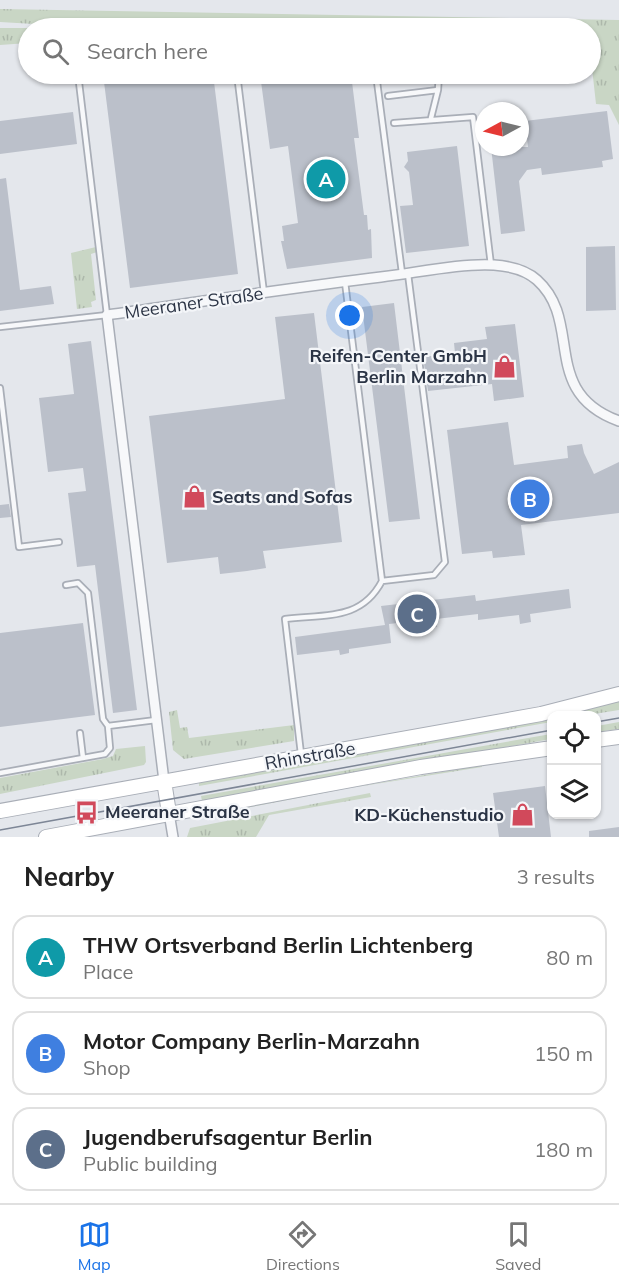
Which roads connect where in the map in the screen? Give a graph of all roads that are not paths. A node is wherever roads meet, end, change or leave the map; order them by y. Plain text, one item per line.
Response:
1 (79, 84) edge
2 (238, 84) edge
3 (377, 84) edge
4 (438, 84) edge
5 (438, 90) junction
6 (388, 96) dead end
7 (431, 118) junction
8 (394, 123) dead end
9 (491, 265) junction
10 (405, 274) junction
11 (345, 282) junction
12 (264, 293) junction
13 (107, 315) junction
14 (0, 327) edge
15 (0, 388) edge
16 (619, 421) edge
17 (9, 464) junction
18 (0, 465) edge
19 (58, 542) dead end
20 (382, 581) junction
21 (66, 585) dead end
22 (619, 694) edge
23 (156, 720) junction
24 (108, 726) junction
25 (80, 733) dead end
26 (619, 737) edge
27 (601, 739) edge
28 (547, 749) edge
29 (83, 758) junction
30 (302, 758) junction
31 (0, 773) edge
32 (165, 781) junction
33 (0, 811) edge
34 (169, 813) junction
35 (46, 837) edge
36 (173, 837) edge

1 - 13 lane
2 - 12 lane
3 - 10 lane
4 - 5 lane
5 - 6 lane
5 - 7 lane
7 - 8 lane
7 - 9 lane
9 - 10 street, Meeraner Straße
9 - 16 street, Meeraner Straße
10 - 11 street, Meeraner Straße
10 - 20 lane
11 - 12 street, Meeraner Straße
11 - 20 lane
12 - 13 street, Meeraner Straße
13 - 14 lane
13 - 23 street, Meeraner Straße
15 - 17 lane
17 - 18 lane
17 - 19 lane
20 - 30 lane
21 - 24 lane
22 - 30 main road, Rhinstraße
23 - 24 lane
23 - 32 street, Meeraner Straße
24 - 29 lane
25 - 29 lane
26 - 27 main road
28 - 34 main road, Rhinstraße
29 - 31 lane
30 - 32 main road, Rhinstraße
32 - 33 main road, Rhinstraße
32 - 34 main road
34 - 35 main road, Rhinstraße
34 - 36 street

